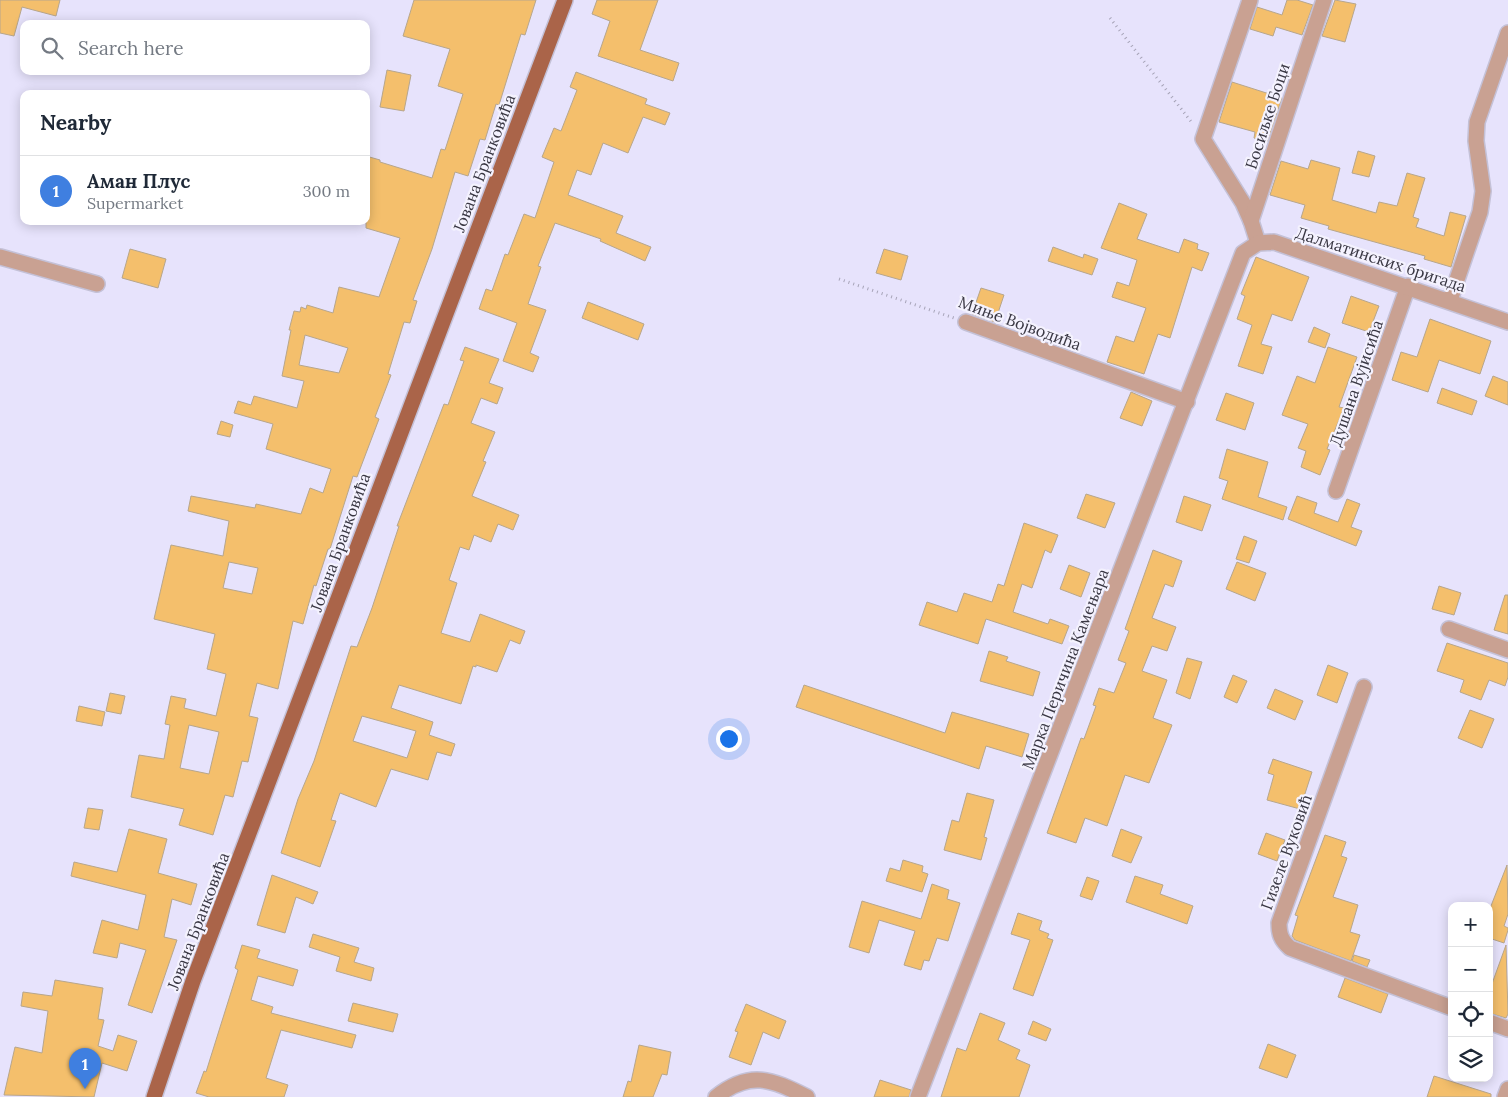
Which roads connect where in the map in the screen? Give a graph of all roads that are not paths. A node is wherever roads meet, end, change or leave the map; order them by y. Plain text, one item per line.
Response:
1 (564, 0) edge
2 (1250, 0) edge
3 (1324, 0) edge
4 (1508, 33) edge
5 (1251, 222) junction
6 (1258, 243) junction
7 (0, 256) edge
8 (97, 284) dead end
9 (1408, 286) junction
10 (1450, 300) junction
11 (966, 322) road end
12 (1508, 322) edge
13 (1187, 402) junction
14 (1336, 491) dead end
15 (1449, 629) dead end
16 (1508, 650) edge
17 (1364, 688) dead end
18 (1448, 1007) edge
19 (1493, 1023) edge
20 (1508, 1029) edge
21 (1508, 1088) edge
22 (725, 1094) edge
23 (154, 1097) edge
24 (806, 1097) edge
25 (918, 1097) edge
26 (1505, 1097) edge

1 - 23 main road, Јована Бранковића
2 - 5 street
3 - 5 street, Босиљке Боци
4 - 10 street
5 - 6 street
6 - 9 street, Далматинских бригада
6 - 13 street, Марка Перичина Камењара
7 - 8 street
9 - 10 street, Далматинских бригада
9 - 14 street, Душана Вујисића
10 - 12 street, Далматинских бригада
11 - 13 street, Миње Војводића
13 - 25 street, Марка Перичина Камењара
15 - 16 street
17 - 18 street, Гизеле Вуковић
19 - 20 street
21 - 26 street
22 - 24 street

